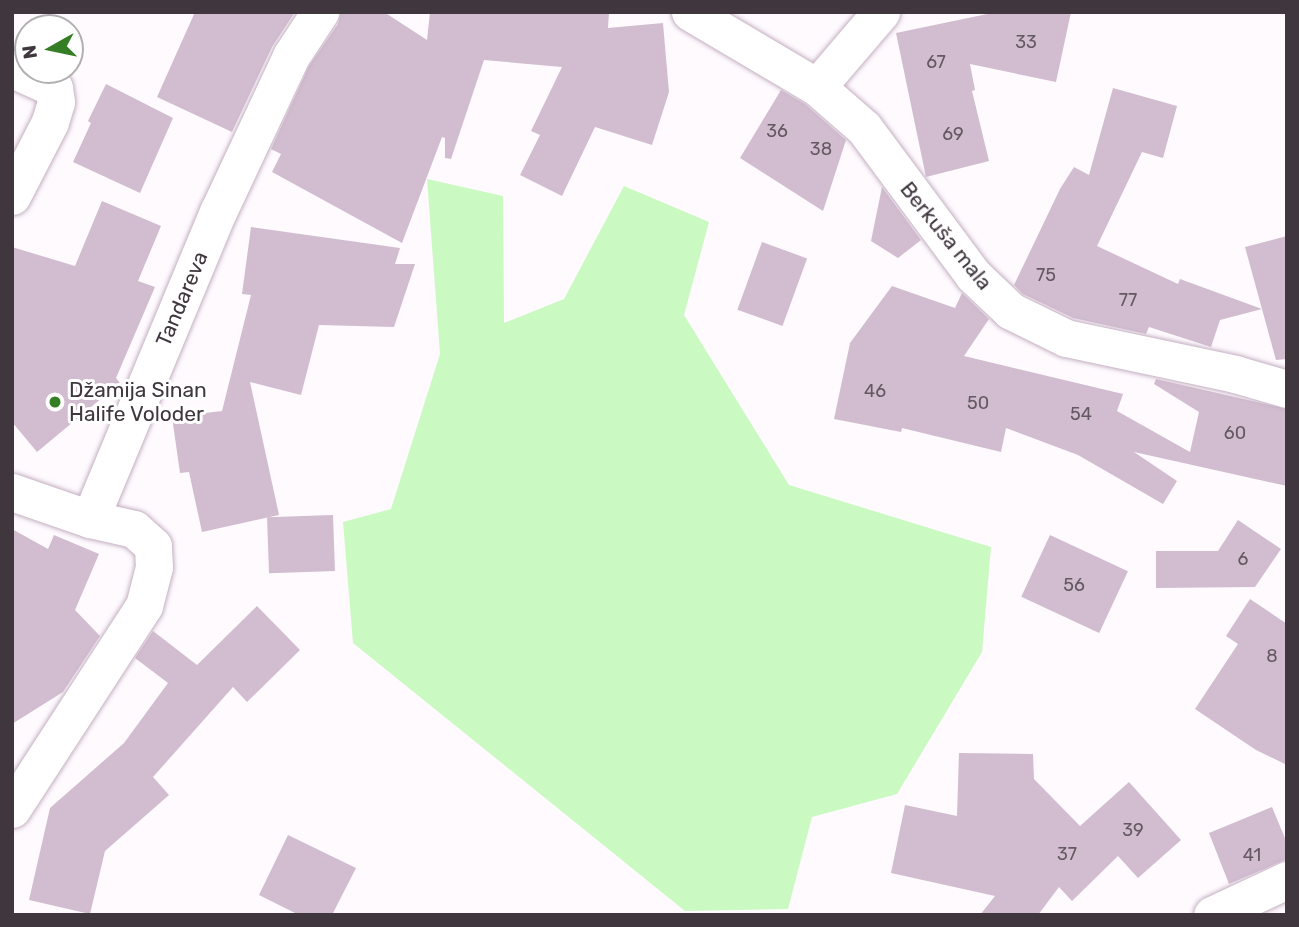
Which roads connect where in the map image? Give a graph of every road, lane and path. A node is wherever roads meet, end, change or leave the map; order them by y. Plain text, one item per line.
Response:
1 (320, 12) edge
2 (690, 12) edge
3 (880, 12) edge
4 (12, 69) edge
5 (817, 86) junction
6 (12, 196) edge
7 (1287, 389) edge
8 (12, 492) edge
9 (90, 519) junction
10 (12, 809) edge
11 (1283, 882) edge
12 (1212, 915) edge
13 (1248, 915) edge

1 - 9 street, Tandareva
2 - 5 street, Berkuša mala
3 - 5 street
4 - 6 street
5 - 7 street, Berkuša mala
8 - 9 street
9 - 10 street
11 - 12 street
11 - 13 street

